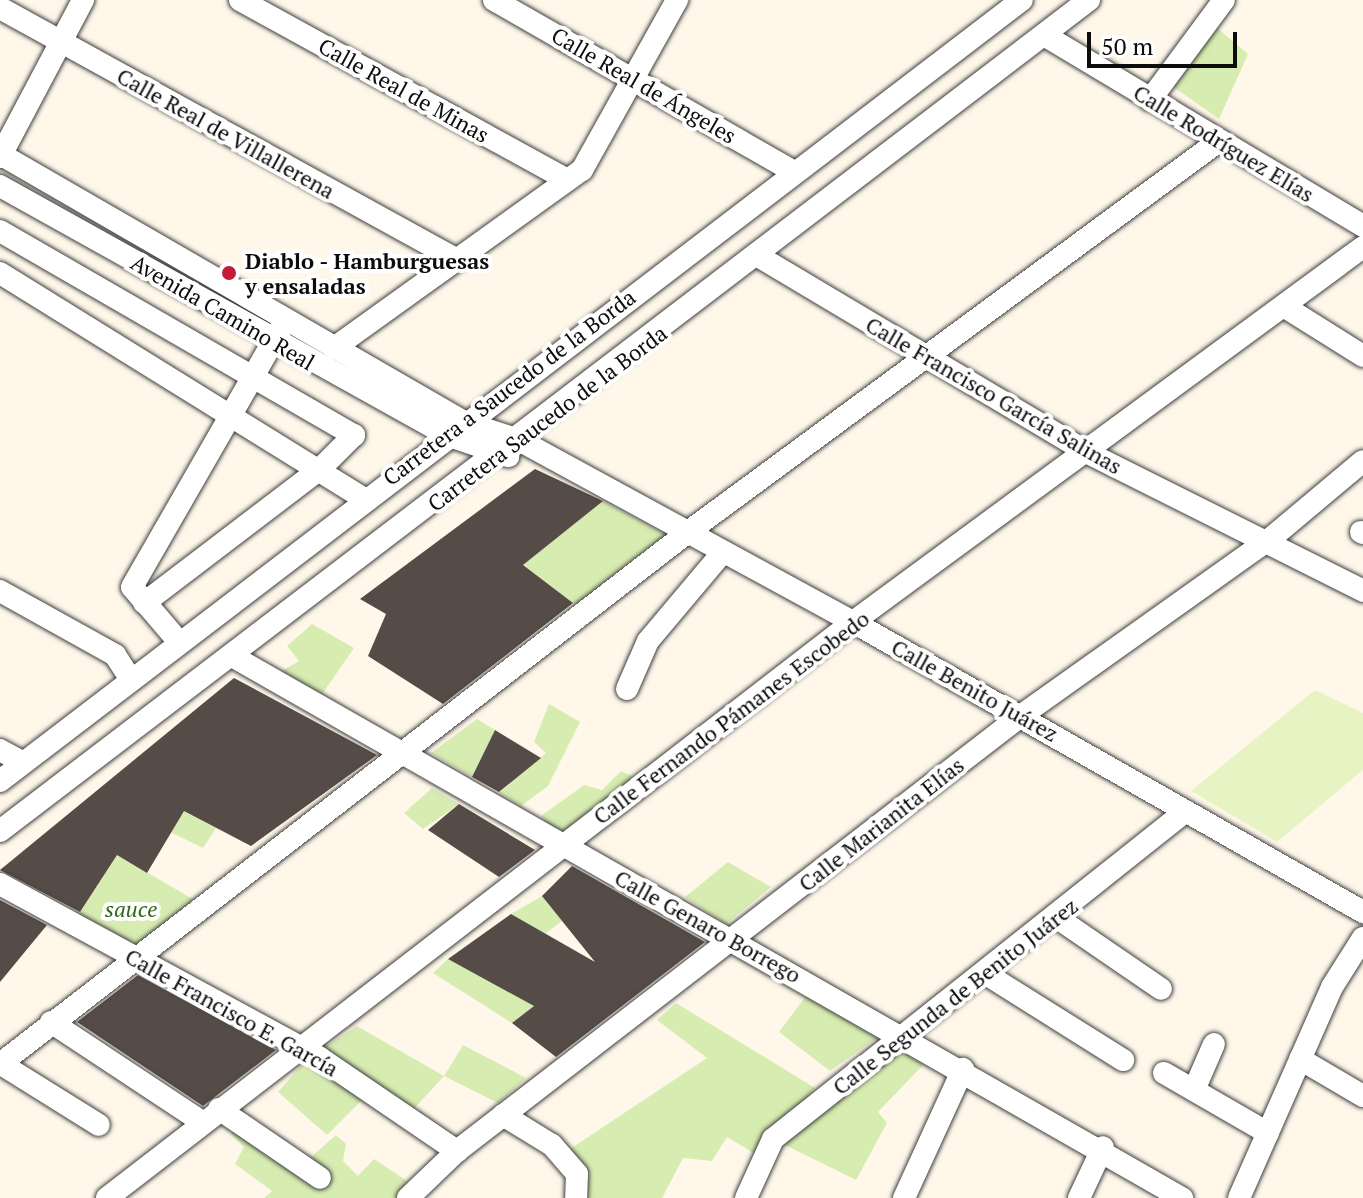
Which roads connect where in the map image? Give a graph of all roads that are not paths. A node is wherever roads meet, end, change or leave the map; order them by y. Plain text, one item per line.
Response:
1 (83, 0) edge
2 (240, 0) edge
3 (494, 0) edge
4 (677, 0) edge
5 (1022, 0) edge
6 (1089, 0) edge
7 (1224, 0) edge
8 (0, 8) edge
9 (1044, 35) junction
10 (59, 40) junction
11 (633, 78) junction
12 (1150, 100) junction
13 (1219, 141) junction
14 (0, 155) edge
15 (793, 171) junction
16 (567, 180) junction
17 (0, 186) edge
18 (1363, 226) edge
19 (0, 231) edge
20 (1363, 247) edge
21 (758, 256) junction
22 (452, 257) junction
23 (0, 273) edge
24 (1285, 307) junction
25 (286, 320) junction
26 (274, 340) junction
27 (334, 348) junction
28 (1363, 356) edge
29 (926, 359) junction
30 (256, 372) junction
31 (229, 418) junction
32 (456, 429) junction
33 (519, 440) junction
34 (1088, 453) junction
35 (499, 455) junction
36 (538, 457) junction
37 (1363, 461) edge
38 (320, 469) junction
39 (363, 498) junction
40 (688, 532) junction
41 (1270, 539) junction
42 (723, 552) junction
43 (0, 591) edge
44 (1363, 591) edge
45 (144, 603) junction
46 (853, 622) junction
47 (179, 642) junction
48 (232, 656) junction
49 (131, 680) junction
50 (627, 689) dead end
51 (1022, 715) junction
52 (0, 750) edge
53 (402, 753) junction
54 (22, 762) junction
55 (0, 781) edge
56 (1186, 811) junction
57 (0, 831) edge
58 (564, 845) junction
59 (0, 884) edge
60 (1363, 912) edge
61 (1056, 917) junction
62 (1363, 938) edge
63 (731, 939) junction
64 (135, 958) junction
65 (986, 974) junction
66 (1161, 989) dead end
67 (51, 1022) junction
68 (901, 1035) junction
69 (1214, 1044) dead end
70 (300, 1047) junction
71 (1300, 1059) junction
72 (1123, 1060) dead end
73 (0, 1064) edge
74 (963, 1069) junction
75 (1164, 1073) dead end
76 (1194, 1090) junction
77 (1363, 1096) edge
78 (503, 1115) junction
79 (211, 1116) junction
80 (99, 1125) dead end
81 (1268, 1133) junction
82 (1103, 1147) junction
83 (457, 1151) junction
84 (320, 1178) dead end
85 (107, 1198) edge
86 (408, 1198) edge
87 (576, 1198) edge
88 (746, 1198) edge
89 (904, 1198) edge
90 (1079, 1198) edge
91 (1182, 1198) edge
92 (1239, 1198) edge

1 - 10 street
2 - 16 street, Calle Real de Minas
3 - 11 street, Calle Real de Ángeles
4 - 11 street
5 - 15 street, Carretera a Saucedo de la Borda
6 - 9 street, Carretera Saucedo de la Borda
7 - 12 street
8 - 10 street, Calle Real de Villallerena
9 - 12 street, Calle Rodríguez Elías
9 - 21 street, Carretera Saucedo de la Borda
10 - 14 street
10 - 22 street, Calle Real de Villallerena
11 - 15 street, Calle Real de Ángeles
11 - 16 street
12 - 13 street, Calle Rodríguez Elías
13 - 18 street, Calle Rodríguez Elías
13 - 29 street
14 - 25 street, Avenida Camino Real
15 - 32 street, Carretera a Saucedo de la Borda
16 - 22 street
17 - 26 street, Avenida Camino Real
19 - 30 street
20 - 24 street, Calle Fernando Pámanes Escobedo
21 - 29 street, Calle Francisco García Salinas
21 - 33 street, Carretera Saucedo de la Borda
22 - 27 street
23 - 31 street
24 - 28 street
24 - 34 street, Calle Fernando Pámanes Escobedo
25 - 26 street
25 - 27 street, Avenida Camino Real
26 - 30 street
26 - 32 street, Avenida Camino Real
27 - 32 street, Avenida Camino Real
29 - 34 street, Calle Francisco García Salinas
29 - 40 street
30 - 31 street
30 - 38 street
31 - 38 street
31 - 45 street
32 - 33 street
32 - 35 street, Calle Benito Juárez
32 - 39 street, Carretera a Saucedo de la Borda
33 - 35 street, Carretera Saucedo de la Borda
33 - 36 street, Calle Benito Juárez
34 - 41 street, Calle Francisco García Salinas
34 - 46 street, Calle Fernando Pámanes Escobedo
35 - 36 street, Calle Benito Juárez
35 - 48 street, Carretera Saucedo de la Borda
36 - 40 street, Calle Benito Juárez
37 - 41 street, Calle Marianita Elías
38 - 39 street
38 - 45 street
39 - 47 street, Carretera a Saucedo de la Borda
40 - 42 street, Calle Benito Juárez
40 - 53 street
41 - 44 street, Calle Francisco García Salinas
41 - 51 street, Calle Marianita Elías
42 - 46 street, Calle Benito Juárez
42 - 50 street
43 - 49 street
45 - 47 street
46 - 51 street, Calle Benito Juárez
46 - 58 street, Calle Fernando Pámanes Escobedo
47 - 49 street, Carretera a Saucedo de la Borda
48 - 53 street, Calle Genaro Borrego
48 - 57 street, Carretera Saucedo de la Borda
49 - 54 street, Carretera a Saucedo de la Borda
51 - 56 street, Calle Benito Juárez
51 - 63 street, Calle Marianita Elías
52 - 54 street
53 - 58 street, Calle Genaro Borrego
53 - 64 street
54 - 55 street, Carretera a Saucedo de la Borda
56 - 60 street, Calle Benito Juárez
56 - 61 street, Calle Segunda de Benito Juárez
58 - 63 street, Calle Genaro Borrego
58 - 70 street, Calle Fernando Pámanes Escobedo
59 - 64 street, Calle Francisco E. García
61 - 65 street, Calle Segunda de Benito Juárez
61 - 66 street
62 - 71 street
63 - 68 street, Calle Genaro Borrego
63 - 78 street, Calle Marianita Elías
64 - 67 street
64 - 70 street, Calle Francisco E. García
65 - 68 street, Calle Segunda de Benito Juárez
65 - 72 street
67 - 73 street
67 - 79 street
68 - 74 street, Calle Genaro Borrego
68 - 88 street, Calle Segunda de Benito Juárez
69 - 76 street
70 - 79 street, Calle Fernando Pámanes Escobedo
70 - 83 street, Calle Francisco E. García
71 - 77 street
71 - 81 street
73 - 80 street
74 - 82 street, Calle Genaro Borrego
74 - 89 street
75 - 76 street
76 - 81 street
78 - 83 street, Calle Marianita Elías
78 - 87 street
79 - 84 street
79 - 85 street, Calle Fernando Pámanes Escobedo
81 - 92 street
82 - 90 street
82 - 91 street, Calle Genaro Borrego
83 - 86 street, Calle Marianita Elías

